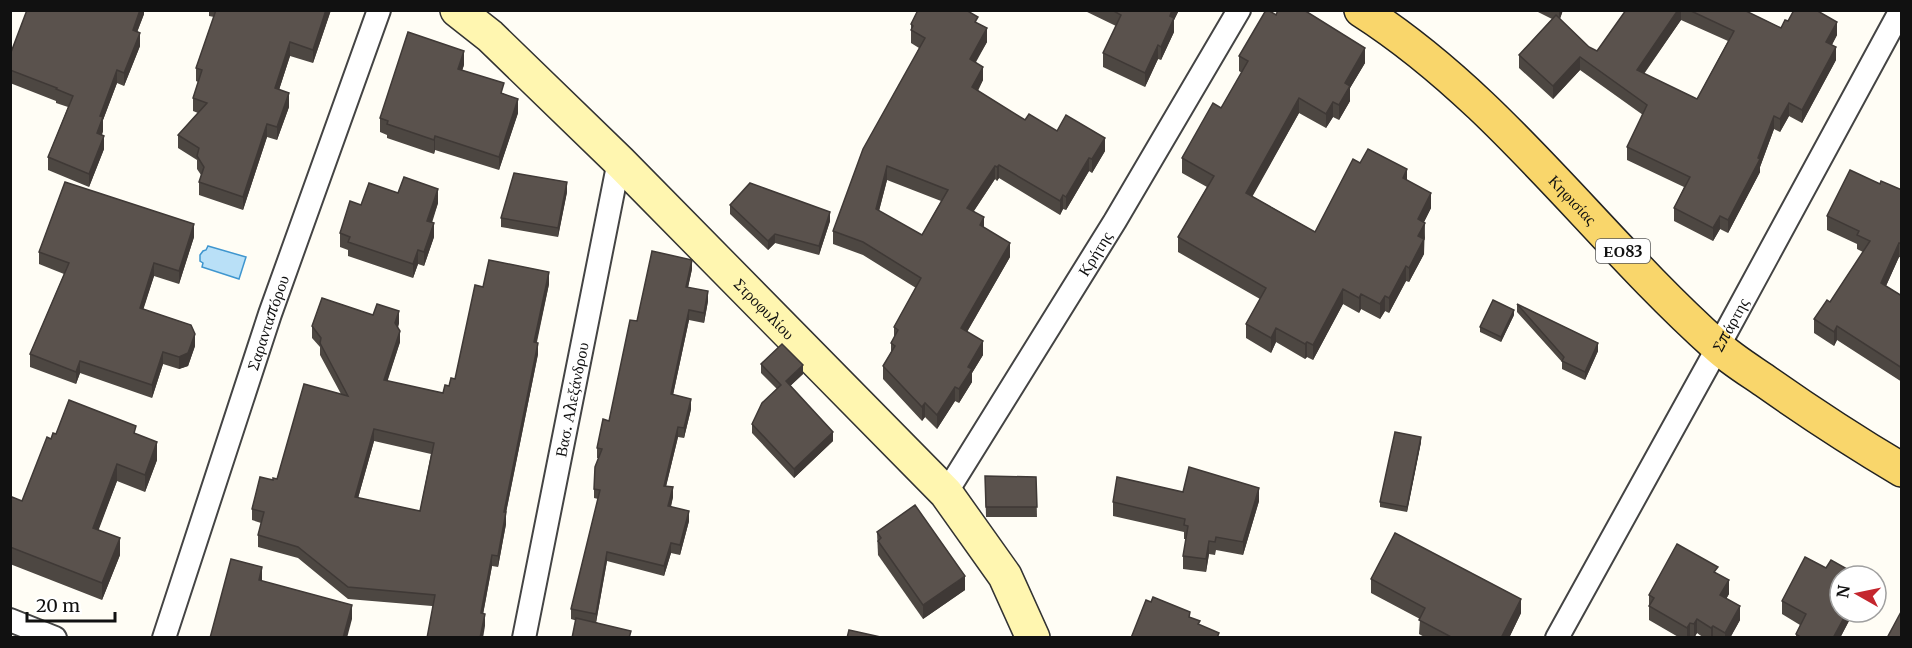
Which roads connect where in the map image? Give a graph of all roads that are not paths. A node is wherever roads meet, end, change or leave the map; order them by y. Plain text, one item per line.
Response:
1 (379, 10) edge
2 (456, 10) edge
3 (1239, 10) edge
4 (1361, 10) edge
5 (1895, 15) edge
6 (619, 161) junction
7 (1718, 348) junction
8 (1902, 470) edge
9 (946, 493) junction
10 (10, 620) edge
11 (55, 638) edge
12 (164, 638) edge
13 (524, 638) edge
14 (1034, 638) edge
15 (1557, 638) edge

1 - 12 street, Σαρανταπόρου
2 - 6 street, Στροφυλίου
3 - 9 street, Κρήτης
4 - 7 main road, Κηφισίας / ΕΟ83
5 - 7 street, Σπάρτης
6 - 9 street, Στροφυλίου
6 - 13 street, Βασ. Αλεξάνδρου
7 - 8 main road, Κηφισίας / ΕΟ83
7 - 15 street, Σπάρτης
9 - 14 street, Στροφυλίου
10 - 11 street

